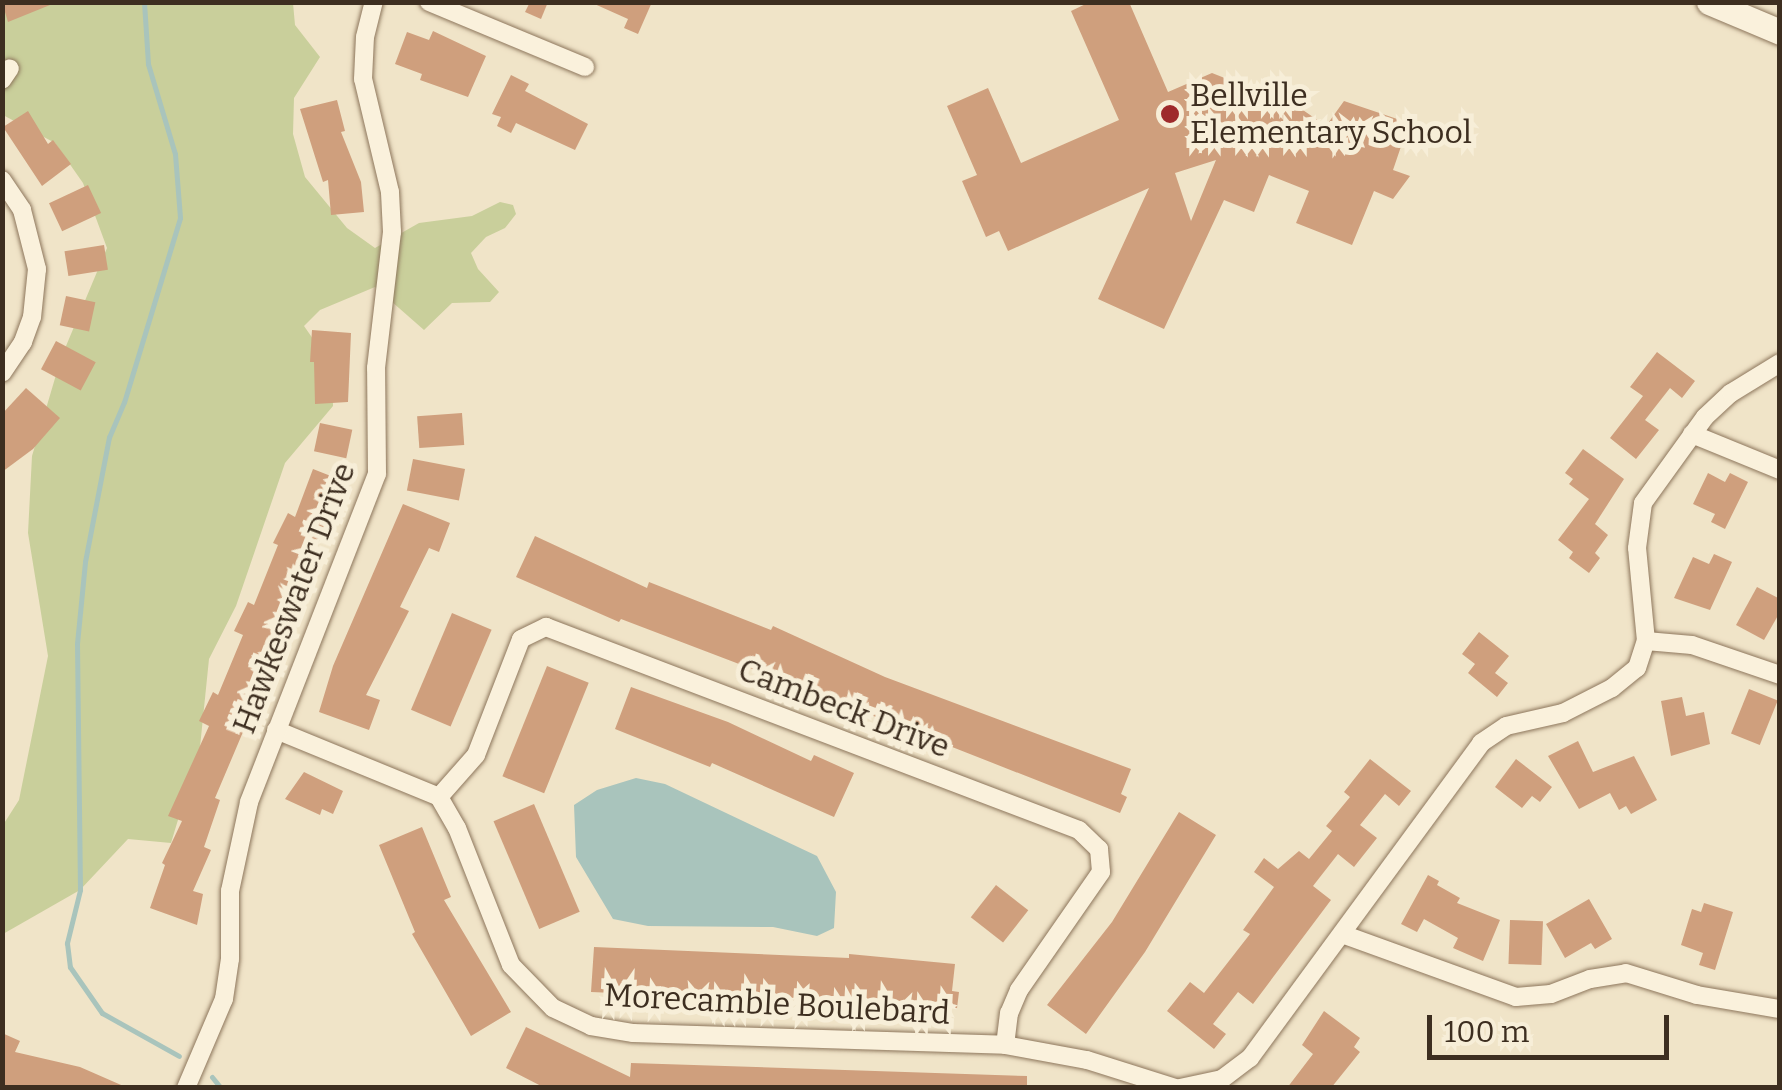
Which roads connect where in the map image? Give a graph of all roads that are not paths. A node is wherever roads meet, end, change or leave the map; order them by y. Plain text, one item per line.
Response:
1 (374, 2) edge
2 (429, 2) edge
3 (1709, 2) edge
4 (1780, 32) edge
5 (585, 68) dead end
6 (2, 180) edge
7 (1780, 363) edge
8 (2, 373) edge
9 (1692, 434) junction
10 (1780, 470) edge
11 (1646, 641) junction
12 (1780, 675) edge
13 (276, 730) junction
14 (439, 797) junction
15 (1342, 934) junction
16 (1780, 1009) edge
17 (1005, 1045) junction
18 (1224, 1084) edge
19 (186, 1088) edge
20 (1178, 1088) edge

1 - 13 street, Hawkeswater Drive
2 - 5 street
3 - 4 main road
6 - 8 street
7 - 9 street
9 - 10 street
9 - 11 street
11 - 12 street
11 - 15 street, Morecamble Boulebard
13 - 14 street
13 - 19 street, Hawkeswater Drive
14 - 17 street, Morecamble Boulebard
14 - 17 street, Cambeck Drive
15 - 16 street
15 - 18 street, Morecamble Boulebard
17 - 20 street, Morecamble Boulebard
18 - 20 street, Morecamble Boulebard

